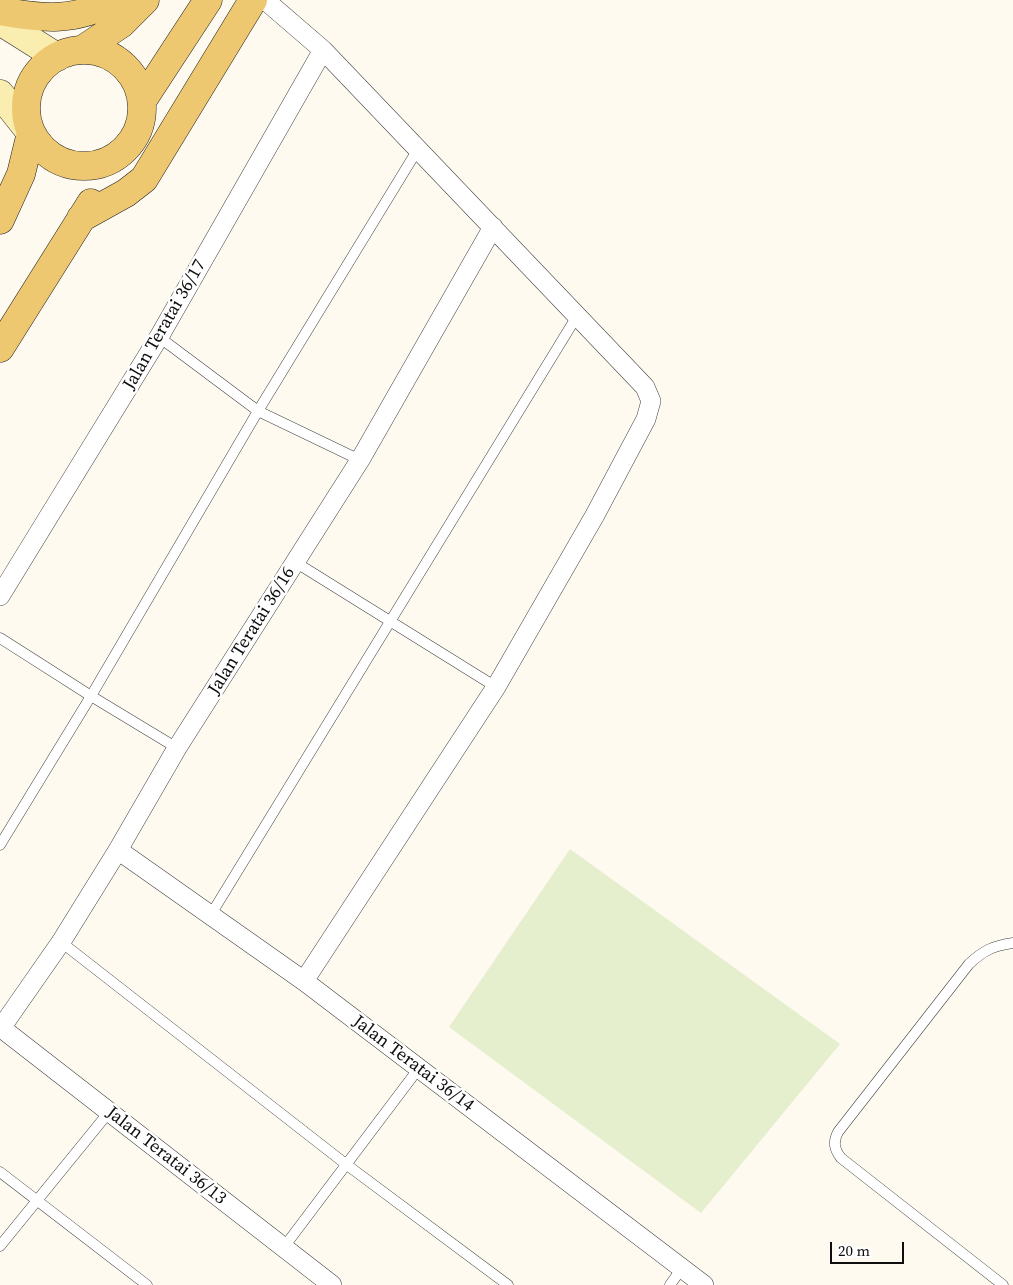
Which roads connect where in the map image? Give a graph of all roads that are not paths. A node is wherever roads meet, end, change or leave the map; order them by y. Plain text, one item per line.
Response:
1 (115, 0) edge
2 (146, 0) edge
3 (208, 0) edge
4 (253, 0) edge
5 (264, 0) edge
6 (0, 11) edge
7 (0, 21) edge
8 (323, 50) junction
9 (69, 53) junction
10 (0, 94) edge
11 (142, 101) junction
12 (30, 133) junction
13 (418, 149) junction
14 (122, 153) junction
15 (81, 218) junction
16 (0, 220) edge
17 (493, 227) junction
18 (577, 316) junction
19 (159, 336) junction
20 (0, 348) edge
21 (258, 411) junction
22 (360, 460) junction
23 (295, 562) junction
24 (0, 596) edge
25 (390, 622) junction
26 (0, 638) edge
27 (496, 687) junction
28 (91, 696) junction
29 (177, 748) junction
30 (0, 845) edge
31 (118, 850) junction
32 (210, 916) junction
33 (61, 942) junction
34 (1013, 943) edge
35 (304, 981) junction
36 (1, 1027) edge
37 (419, 1068) junction
38 (109, 1112) junction
39 (348, 1165) junction
40 (0, 1172) edge
41 (37, 1200) junction
42 (0, 1246) edge
43 (284, 1248) junction
44 (682, 1268) junction
45 (148, 1285) edge
46 (332, 1285) edge
47 (508, 1285) edge
48 (670, 1285) edge
49 (704, 1285) edge
50 (1002, 1285) edge

1 - 6 main road
2 - 9 main road
3 - 11 main road
4 - 15 main road
5 - 8 street
7 - 9 street
8 - 13 street
8 - 19 street, Jalan Teratai 36/17
9 - 11 main road
9 - 12 main road
10 - 12 street
11 - 14 main road
12 - 14 main road
12 - 16 main road
13 - 17 street
13 - 21 lane
14 - 15 main road
15 - 20 main road
17 - 18 street
17 - 22 street, Jalan Teratai 36/16
18 - 25 lane
18 - 27 street
19 - 21 lane
19 - 24 street, Jalan Teratai 36/17
21 - 22 lane
21 - 28 lane
22 - 23 street, Jalan Teratai 36/16
23 - 25 lane
23 - 29 street, Jalan Teratai 36/16
25 - 27 lane
25 - 32 lane
26 - 28 lane
27 - 35 street
28 - 29 lane
28 - 30 lane
29 - 31 street, Jalan Teratai 36/16
31 - 32 street, Jalan Teratai 36/14
31 - 33 street, Jalan Teratai 36/16
32 - 35 street, Jalan Teratai 36/14
33 - 36 street, Jalan Teratai 36/16
33 - 39 lane
34 - 50 lane
35 - 37 street, Jalan Teratai 36/14
36 - 38 street, Jalan Teratai 36/13
37 - 39 lane
37 - 44 street, Jalan Teratai 36/14
38 - 41 lane
38 - 43 street, Jalan Teratai 36/13
39 - 43 lane
39 - 47 lane
40 - 41 lane
41 - 42 lane
41 - 45 lane
43 - 46 street, Jalan Teratai 36/13
44 - 48 lane
44 - 49 street, Jalan Teratai 36/14

